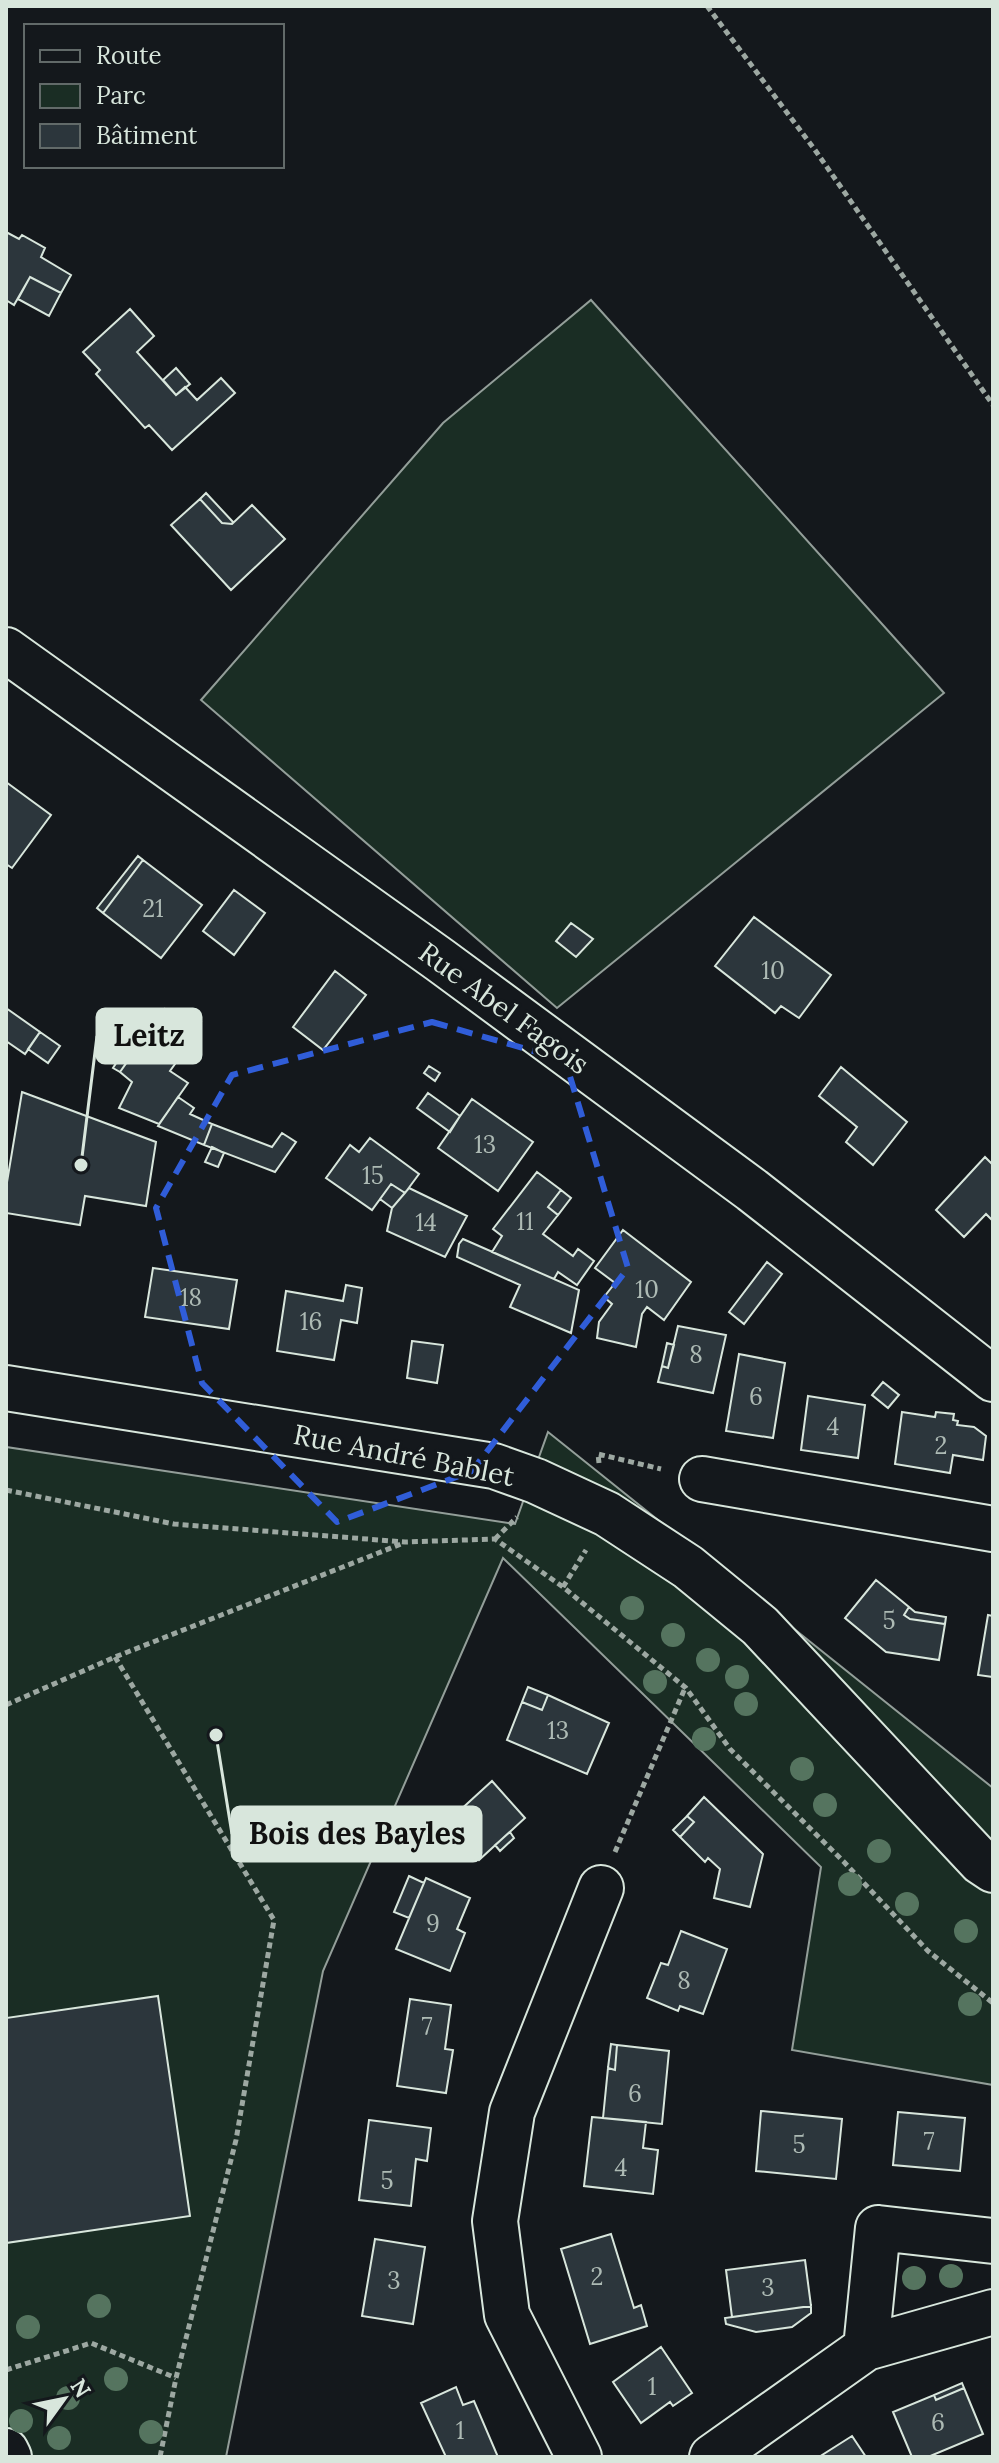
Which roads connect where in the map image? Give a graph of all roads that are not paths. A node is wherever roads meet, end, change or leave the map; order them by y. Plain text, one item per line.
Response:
1 (6, 650) edge
2 (987, 1362) edge
3 (6, 1388) edge
4 (702, 1479) road end
5 (993, 1529) edge
6 (993, 1870) edge
7 (601, 1888) road end
8 (993, 2241) edge
9 (993, 2312) edge
10 (866, 2348) junction
11 (6, 2451) edge
12 (9, 2457) edge
13 (579, 2457) edge
14 (712, 2457) edge

1 - 2 street, Rue Abel Fagois
3 - 6 street, Rue André Bablet
4 - 5 street
7 - 13 street
8 - 10 street
9 - 10 street
10 - 14 street
11 - 12 street

